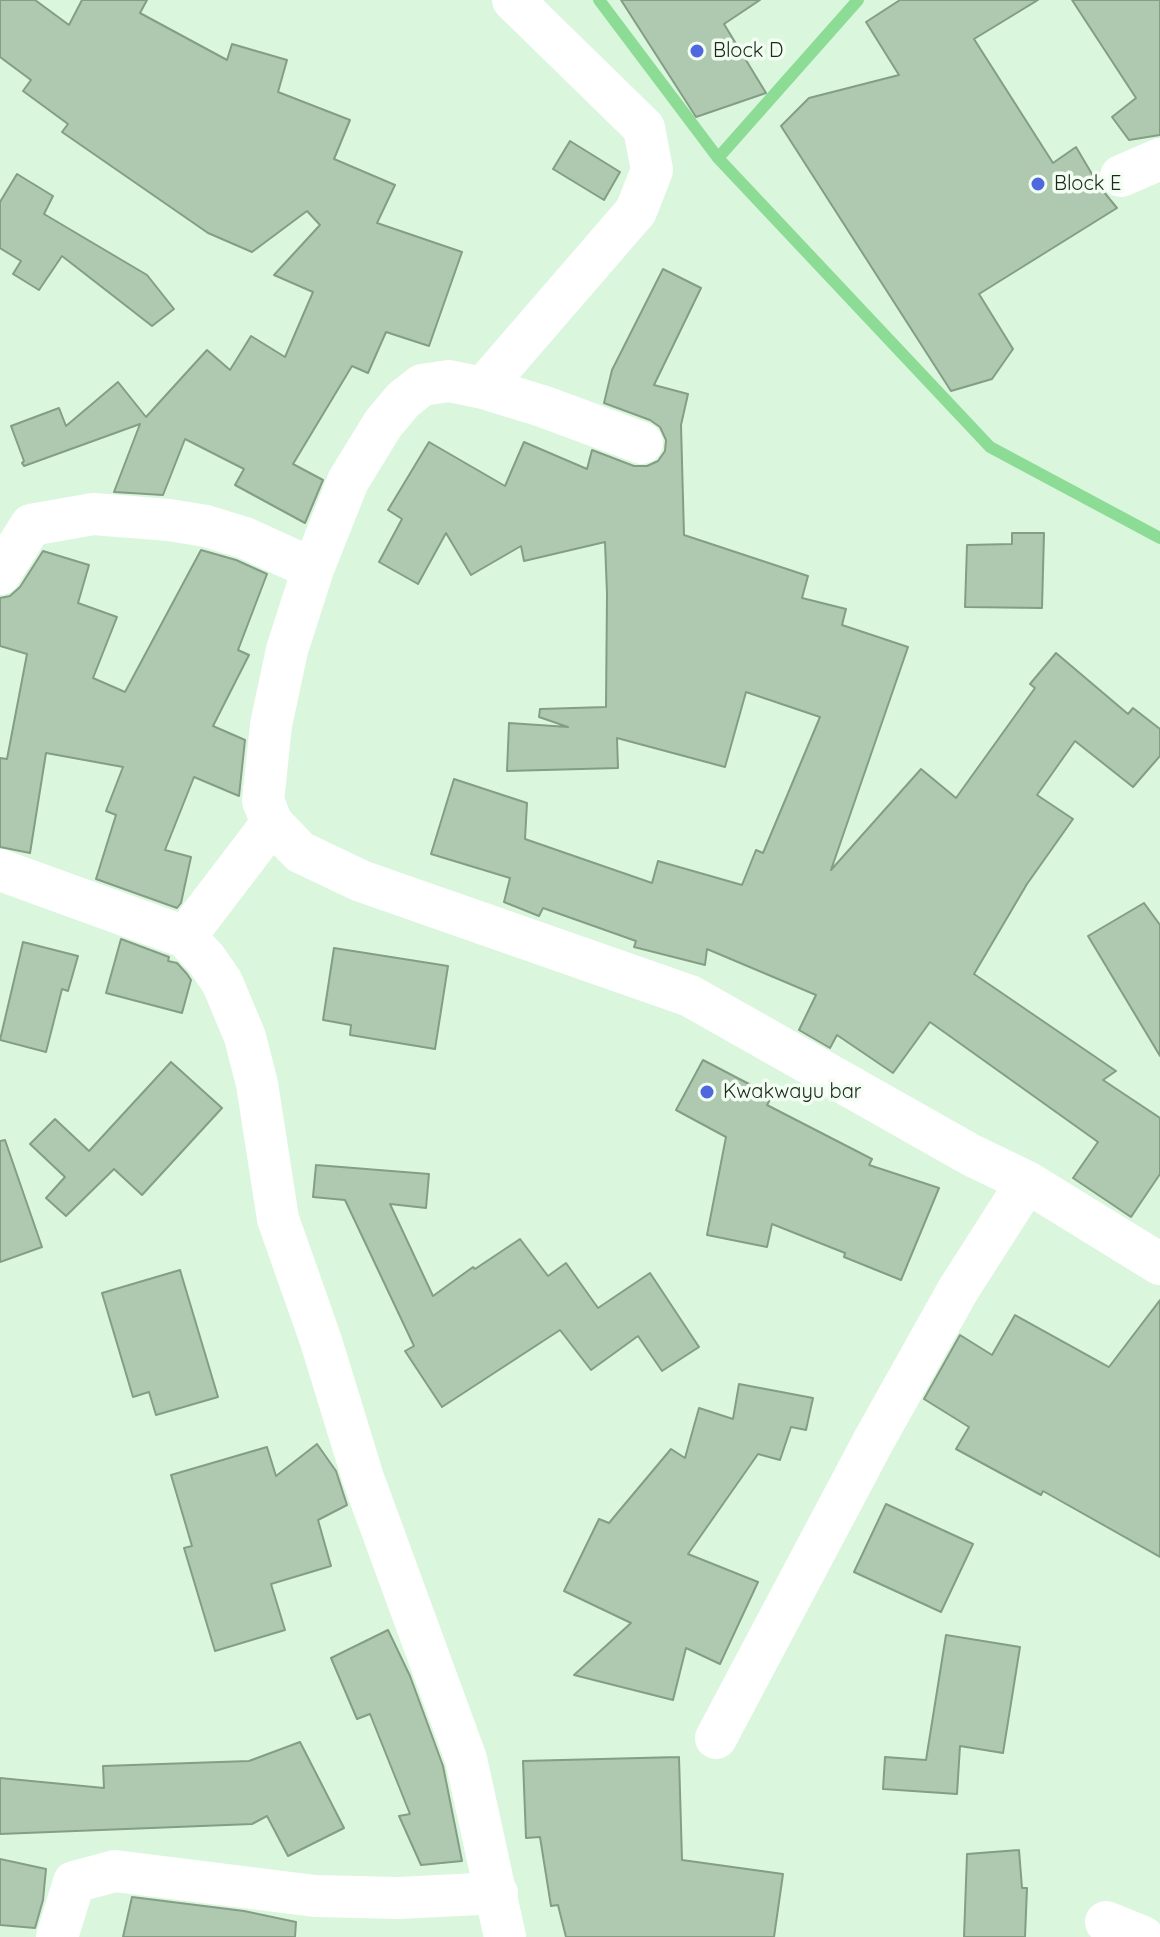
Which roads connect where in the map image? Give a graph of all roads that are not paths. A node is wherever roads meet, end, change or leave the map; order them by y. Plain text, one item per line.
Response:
1 (513, 0) edge
2 (1160, 159) edge
3 (1121, 176) dead end
4 (483, 388) junction
5 (642, 443) dead end
6 (313, 569) junction
7 (0, 574) edge
8 (272, 823) junction
9 (0, 870) edge
10 (185, 937) junction
11 (1027, 1182) junction
12 (1160, 1264) edge
13 (716, 1738) dead end
14 (497, 1893) junction
15 (57, 1937) edge
16 (505, 1937) edge

1 - 4 street
2 - 3 street
4 - 5 street
4 - 6 street
6 - 7 street
6 - 8 street
8 - 10 street
8 - 11 street
9 - 10 street
10 - 14 street
11 - 12 street
11 - 13 street
14 - 15 street
14 - 16 street

